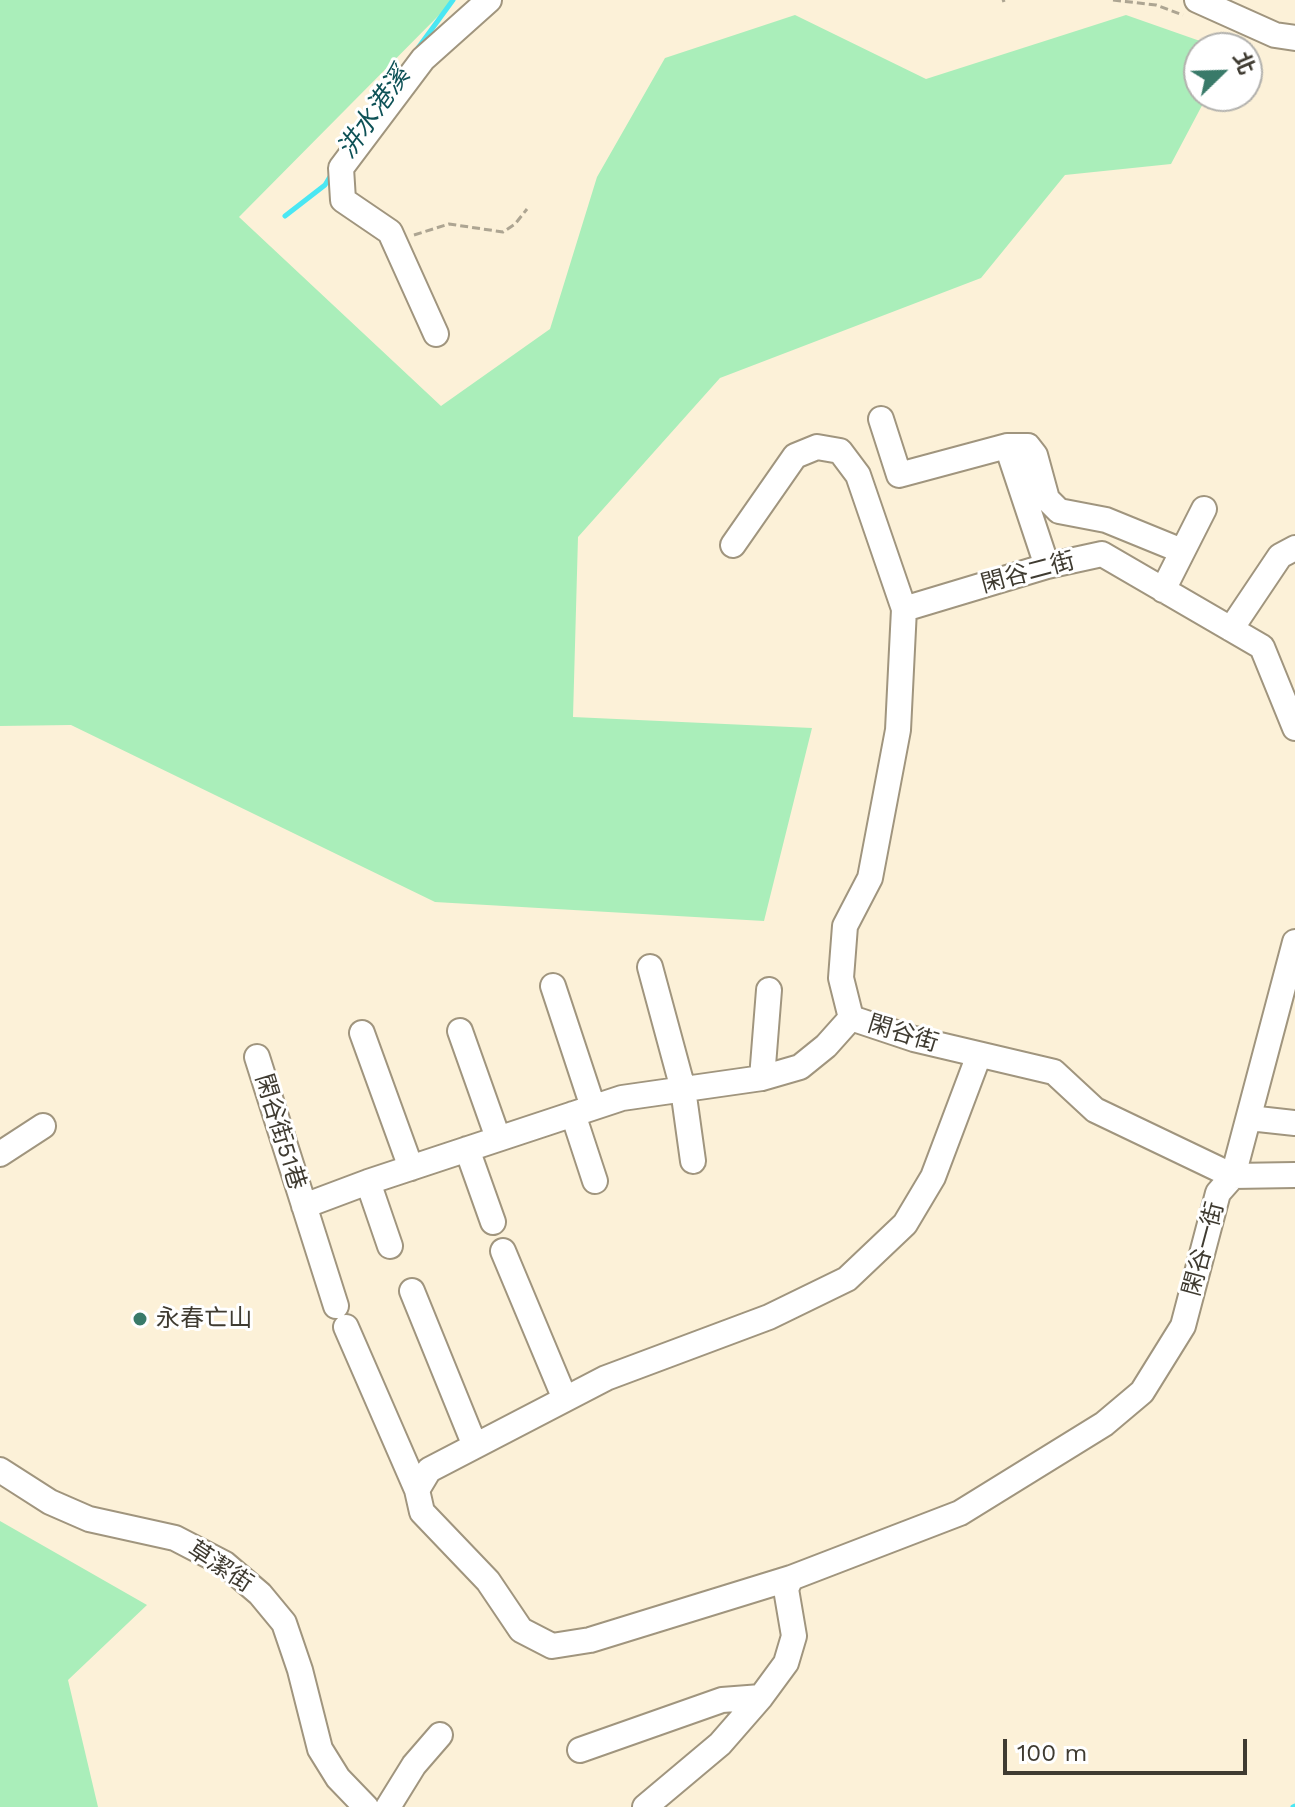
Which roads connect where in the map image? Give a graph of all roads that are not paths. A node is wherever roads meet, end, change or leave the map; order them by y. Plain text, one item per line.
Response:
1 (489, 0) edge
2 (1197, 0) edge
3 (1295, 38) edge
4 (436, 334) dead end
5 (881, 419) dead end
6 (1007, 446) junction
7 (1204, 509) dead end
8 (733, 545) dead end
9 (1295, 548) edge
10 (1182, 551) junction
11 (1047, 566) junction
12 (1163, 590) junction
13 (904, 609) junction
14 (1231, 629) junction
15 (1287, 688) edge
16 (1295, 728) edge
17 (1295, 942) edge
18 (650, 967) dead end
19 (553, 986) dead end
20 (769, 990) dead end
21 (851, 1018) junction
22 (460, 1031) dead end
23 (362, 1033) dead end
24 (979, 1055) junction
25 (257, 1057) dead end
26 (762, 1078) junction
27 (683, 1089) junction
28 (583, 1110) junction
29 (1249, 1118) junction
30 (1295, 1123) edge
31 (43, 1126) dead end
32 (498, 1138) junction
33 (467, 1149) junction
34 (0, 1154) edge
35 (693, 1161) dead end
36 (411, 1168) junction
37 (1295, 1175) edge
38 (1233, 1176) junction
39 (595, 1181) dead end
40 (368, 1182) junction
41 (304, 1206) junction
42 (493, 1222) dead end
43 (390, 1246) dead end
44 (503, 1251) dead end
45 (412, 1291) dead end
46 (565, 1399) junction
47 (475, 1446) junction
48 (0, 1470) edge
49 (417, 1490) junction
50 (791, 1578) junction
51 (761, 1697) junction
52 (440, 1735) dead end
53 (580, 1750) dead end
54 (366, 1807) edge
55 (388, 1807) edge
56 (645, 1807) edge

1 - 4 street
2 - 3 street
5 - 6 street
6 - 10 street
6 - 11 street
7 - 10 street
8 - 13 street
9 - 14 street
10 - 12 street
11 - 12 street, 閑谷二街
11 - 13 street, 閑谷二街
12 - 14 street, 閑谷二街
13 - 21 street, 閑谷街
14 - 15 street, 閑谷二街
15 - 16 street, 閑谷二街
17 - 29 street
18 - 27 street
19 - 28 street
20 - 26 street
21 - 24 street, 閑谷街
21 - 26 street, 閑谷街51巷
22 - 32 street
23 - 36 street
24 - 38 street, 閑谷街
24 - 46 street
25 - 41 street, 閑谷街51巷
26 - 27 street, 閑谷街51巷
27 - 28 street, 閑谷街51巷
27 - 35 street
28 - 32 street, 閑谷街51巷
28 - 39 street
29 - 30 street
29 - 38 street
31 - 34 street
32 - 33 street, 閑谷街51巷
33 - 36 street, 閑谷街51巷
33 - 42 street
36 - 40 street, 閑谷街51巷
37 - 38 street, 閑谷街
38 - 50 street, 閑谷一街
40 - 41 street, 閑谷街51巷
40 - 43 street
41 - 49 street, 閑谷街51巷
44 - 46 street
45 - 47 street
46 - 47 street
47 - 49 street
48 - 54 street, 草潔街
49 - 50 street, 閑谷街51巷
50 - 51 street
51 - 53 street
51 - 56 street
52 - 55 street

